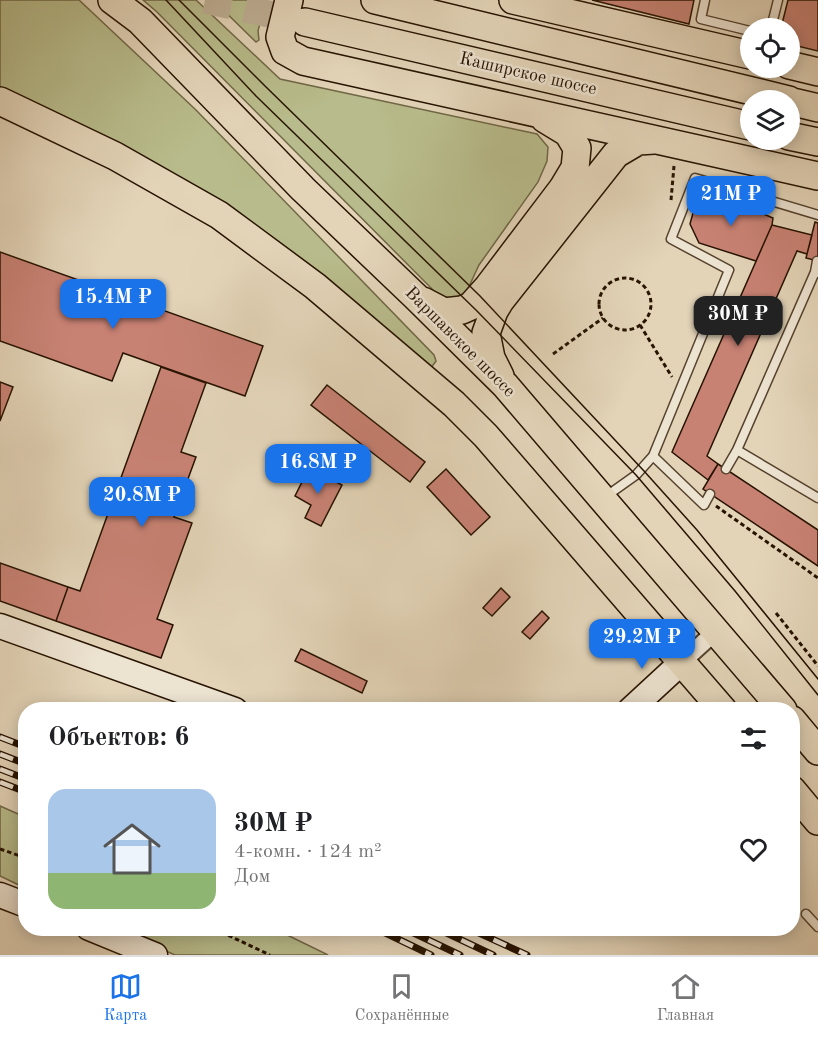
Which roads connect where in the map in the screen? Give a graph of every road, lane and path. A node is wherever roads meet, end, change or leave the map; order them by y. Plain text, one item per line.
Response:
1 (112, 0) edge
2 (289, 0) edge
3 (375, 0) edge
4 (513, 0) edge
5 (705, 0) edge
6 (778, 0) edge
7 (774, 18) edge
8 (305, 22) tunnel mouth
9 (740, 29) edge
10 (740, 54) edge
11 (800, 68) edge
12 (818, 72) edge
13 (744, 90) edge
14 (0, 101) edge
15 (800, 104) edge
16 (818, 108) edge
17 (536, 114) junction
18 (740, 124) edge
19 (800, 138) edge
20 (666, 141) junction
21 (818, 142) edge
22 (674, 166) dead end
23 (818, 176) edge
24 (672, 196) dead end
25 (818, 215) edge
26 (817, 261) edge
27 (816, 273) edge
28 (416, 297) junction
29 (603, 318) junction
30 (640, 325) junction
31 (553, 354) dead end
32 (505, 385) junction
33 (680, 389) junction
34 (736, 450) junction
35 (653, 456) junction
36 (726, 469) dead end
37 (709, 497) joint
38 (818, 498) edge
39 (602, 499) junction
40 (818, 578) edge
41 (776, 613) dead end
42 (0, 626) edge
43 (715, 632) junction
44 (682, 662) junction
45 (818, 666) edge
46 (213, 702) edge
47 (639, 702) edge
48 (716, 702) edge
49 (776, 702) edge
50 (800, 730) edge
51 (818, 751) edge
52 (800, 799) edge
53 (818, 820) edge
54 (0, 849) edge
55 (18, 855) edge
56 (0, 895) edge
57 (18, 902) edge
58 (806, 914) dead end
59 (818, 927) edge
60 (109, 936) edge
61 (230, 936) edge
62 (155, 955) edge
63 (270, 955) edge

1 - 28 main road, Варшавское шоссе
2 - 17 main road
3 - 13 main road, Каширское шоссе
4 - 10 main road
5 - 9 lane
6 - 7 lane
8 - 18 main road, Каширское шоссе
11 - 12 main road
14 - 44 main road
15 - 16 main road, Каширское шоссе
17 - 20 main road
17 - 28 main road
19 - 21 main road
20 - 23 main road
20 - 32 main road
22 - 24 path
25 - 33 lane
26 - 27 lane
27 - 34 lane
28 - 32 main road, Варшавское шоссе
29 - 30 path
29 - 30 path
29 - 31 path
30 - 33 path
32 - 39 main road, Варшавское шоссе
33 - 35 lane
34 - 36 lane
34 - 38 lane
35 - 37 lane
35 - 39 lane
37 - 40 path
39 - 43 main road, Варшавское шоссе
41 - 45 path
42 - 46 street
43 - 44 street
43 - 49 main road, Варшавское шоссе
44 - 47 street
44 - 48 main road
50 - 51 main road
52 - 53 main road
54 - 55 path
56 - 57 street
58 - 59 lane
60 - 62 street
61 - 63 path

